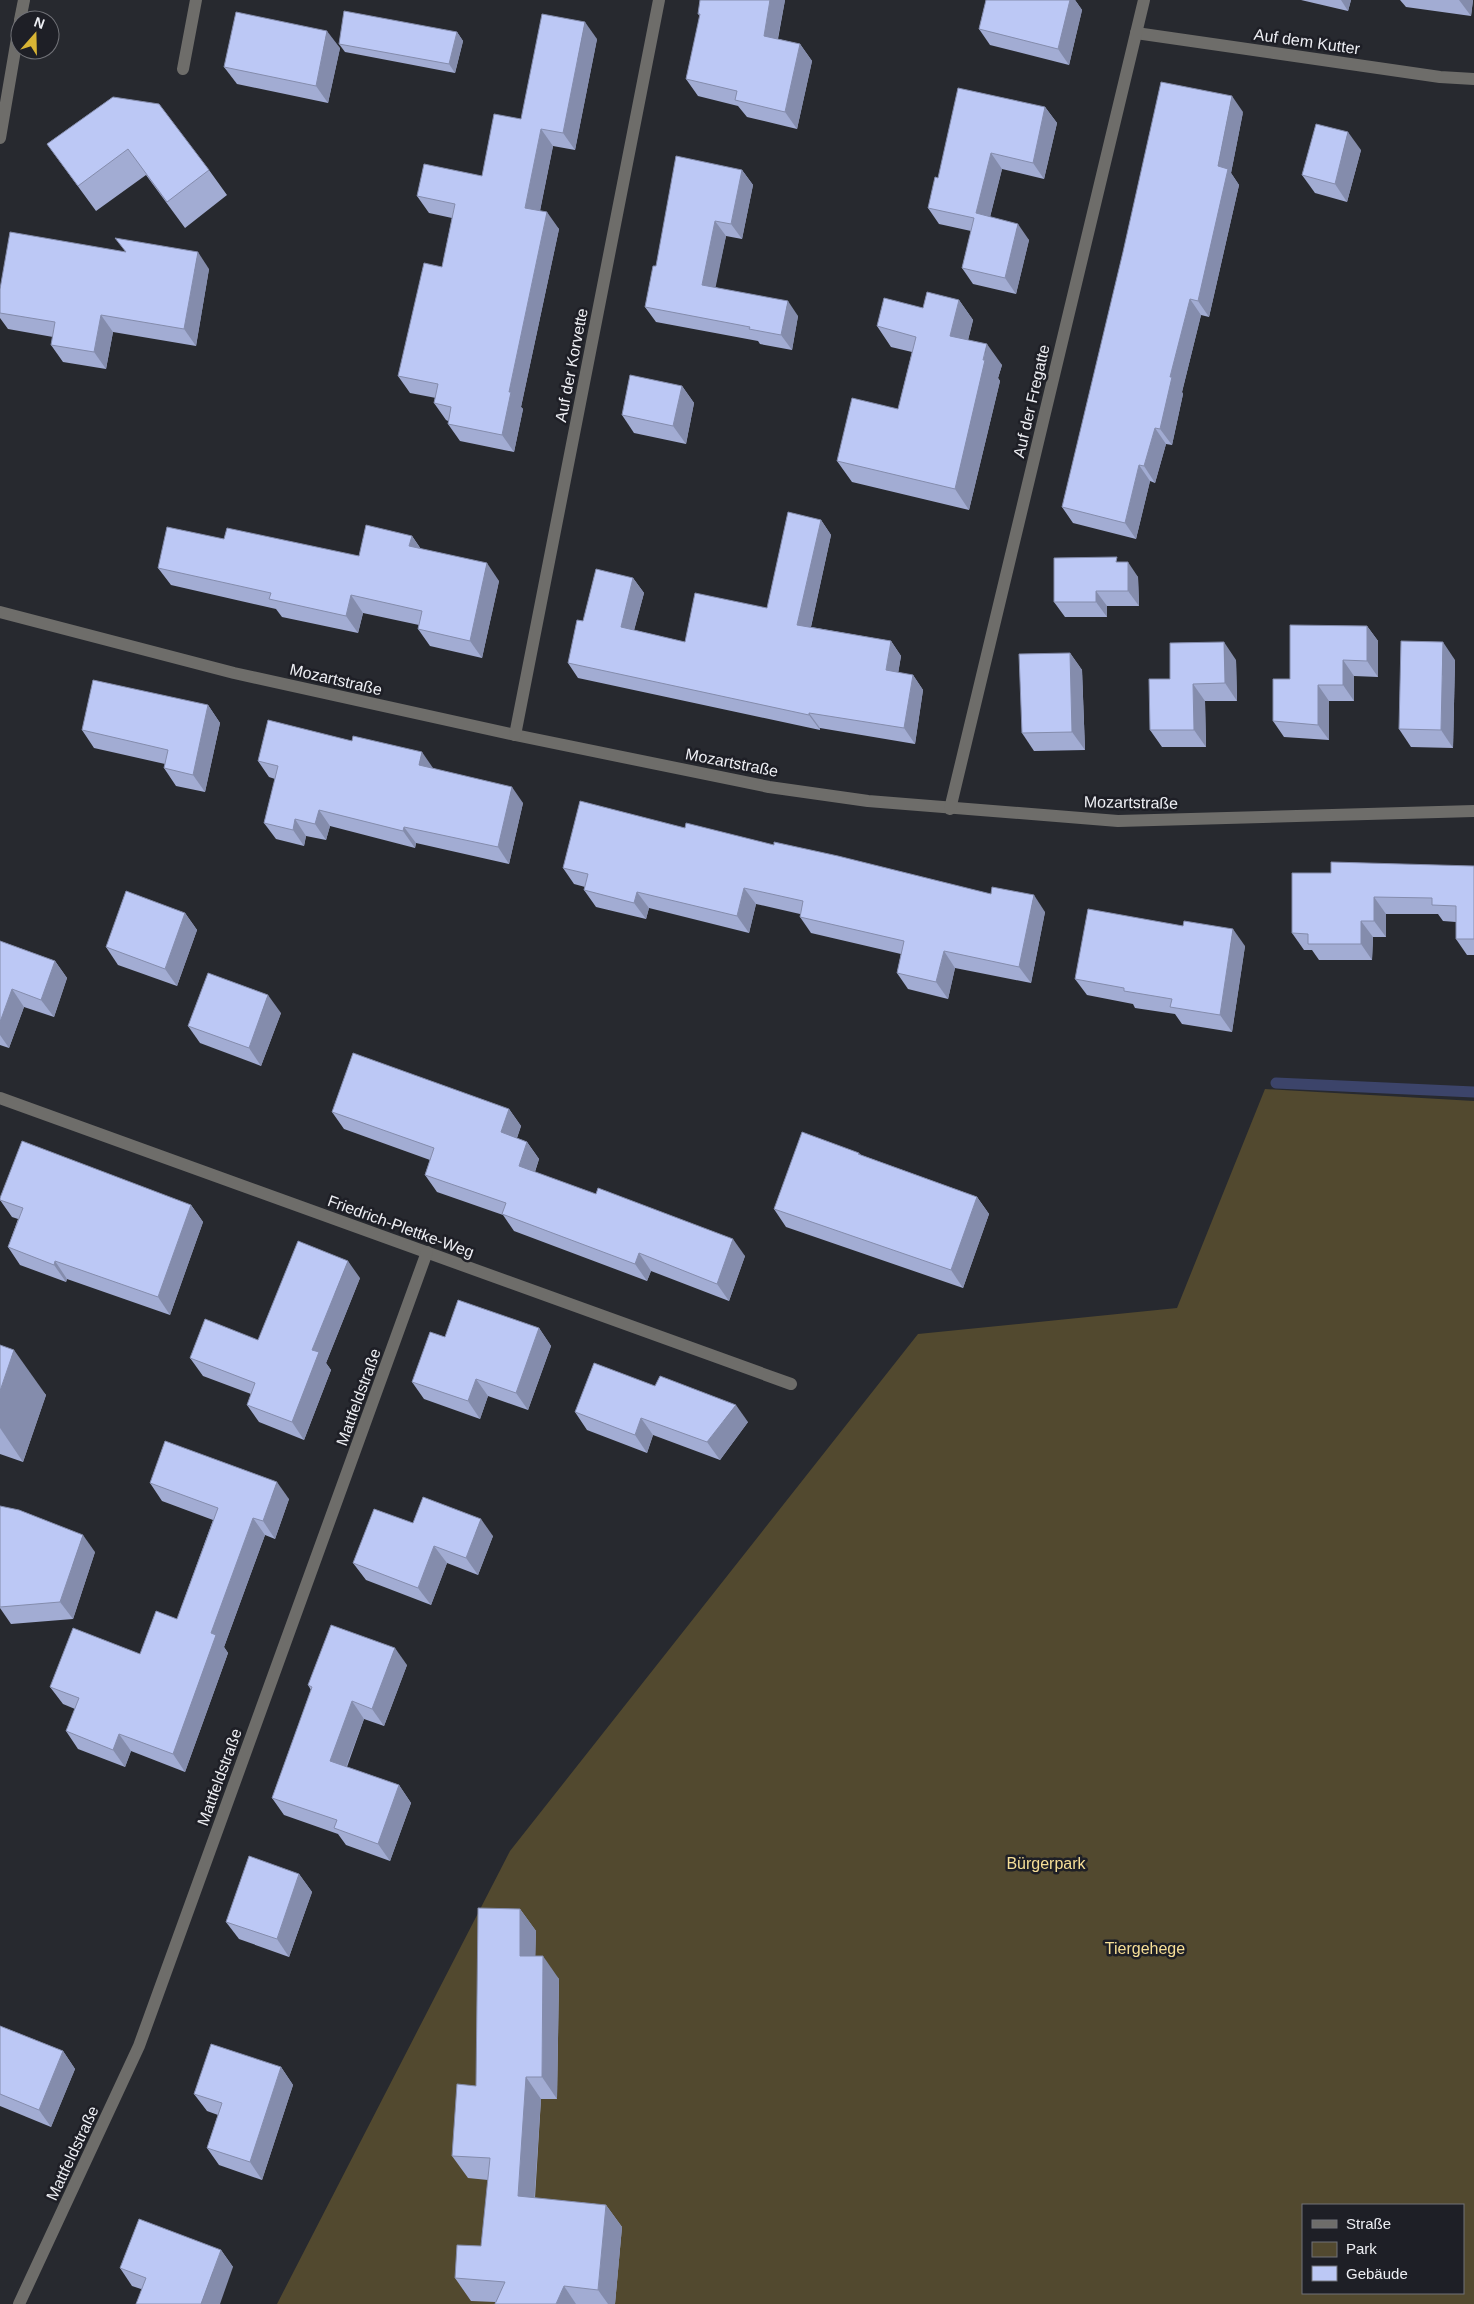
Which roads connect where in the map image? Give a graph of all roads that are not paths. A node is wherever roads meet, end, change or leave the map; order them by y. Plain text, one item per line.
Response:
1 (196, 0) edge
2 (660, 0) edge
3 (1144, 0) edge
4 (1136, 33) junction
5 (13, 60) edge
6 (183, 69) dead end
7 (1474, 79) edge
8 (0, 138) edge
9 (0, 612) edge
10 (515, 735) junction
11 (950, 809) junction
12 (1474, 811) edge
13 (0, 1098) edge
14 (427, 1252) junction
15 (791, 1384) dead end
16 (19, 2304) edge

1 - 6 street
2 - 10 street, Auf der Korvette
3 - 4 street, Auf der Fregatte
4 - 7 street, Auf dem Kutter
4 - 11 street, Auf der Fregatte
5 - 8 street
9 - 10 street, Mozartstraße
10 - 11 street, Mozartstraße
11 - 12 street, Mozartstraße
13 - 14 street, Friedrich-Plettke-Weg
14 - 15 street, Friedrich-Plettke-Weg
14 - 16 street, Mattfeldstraße

